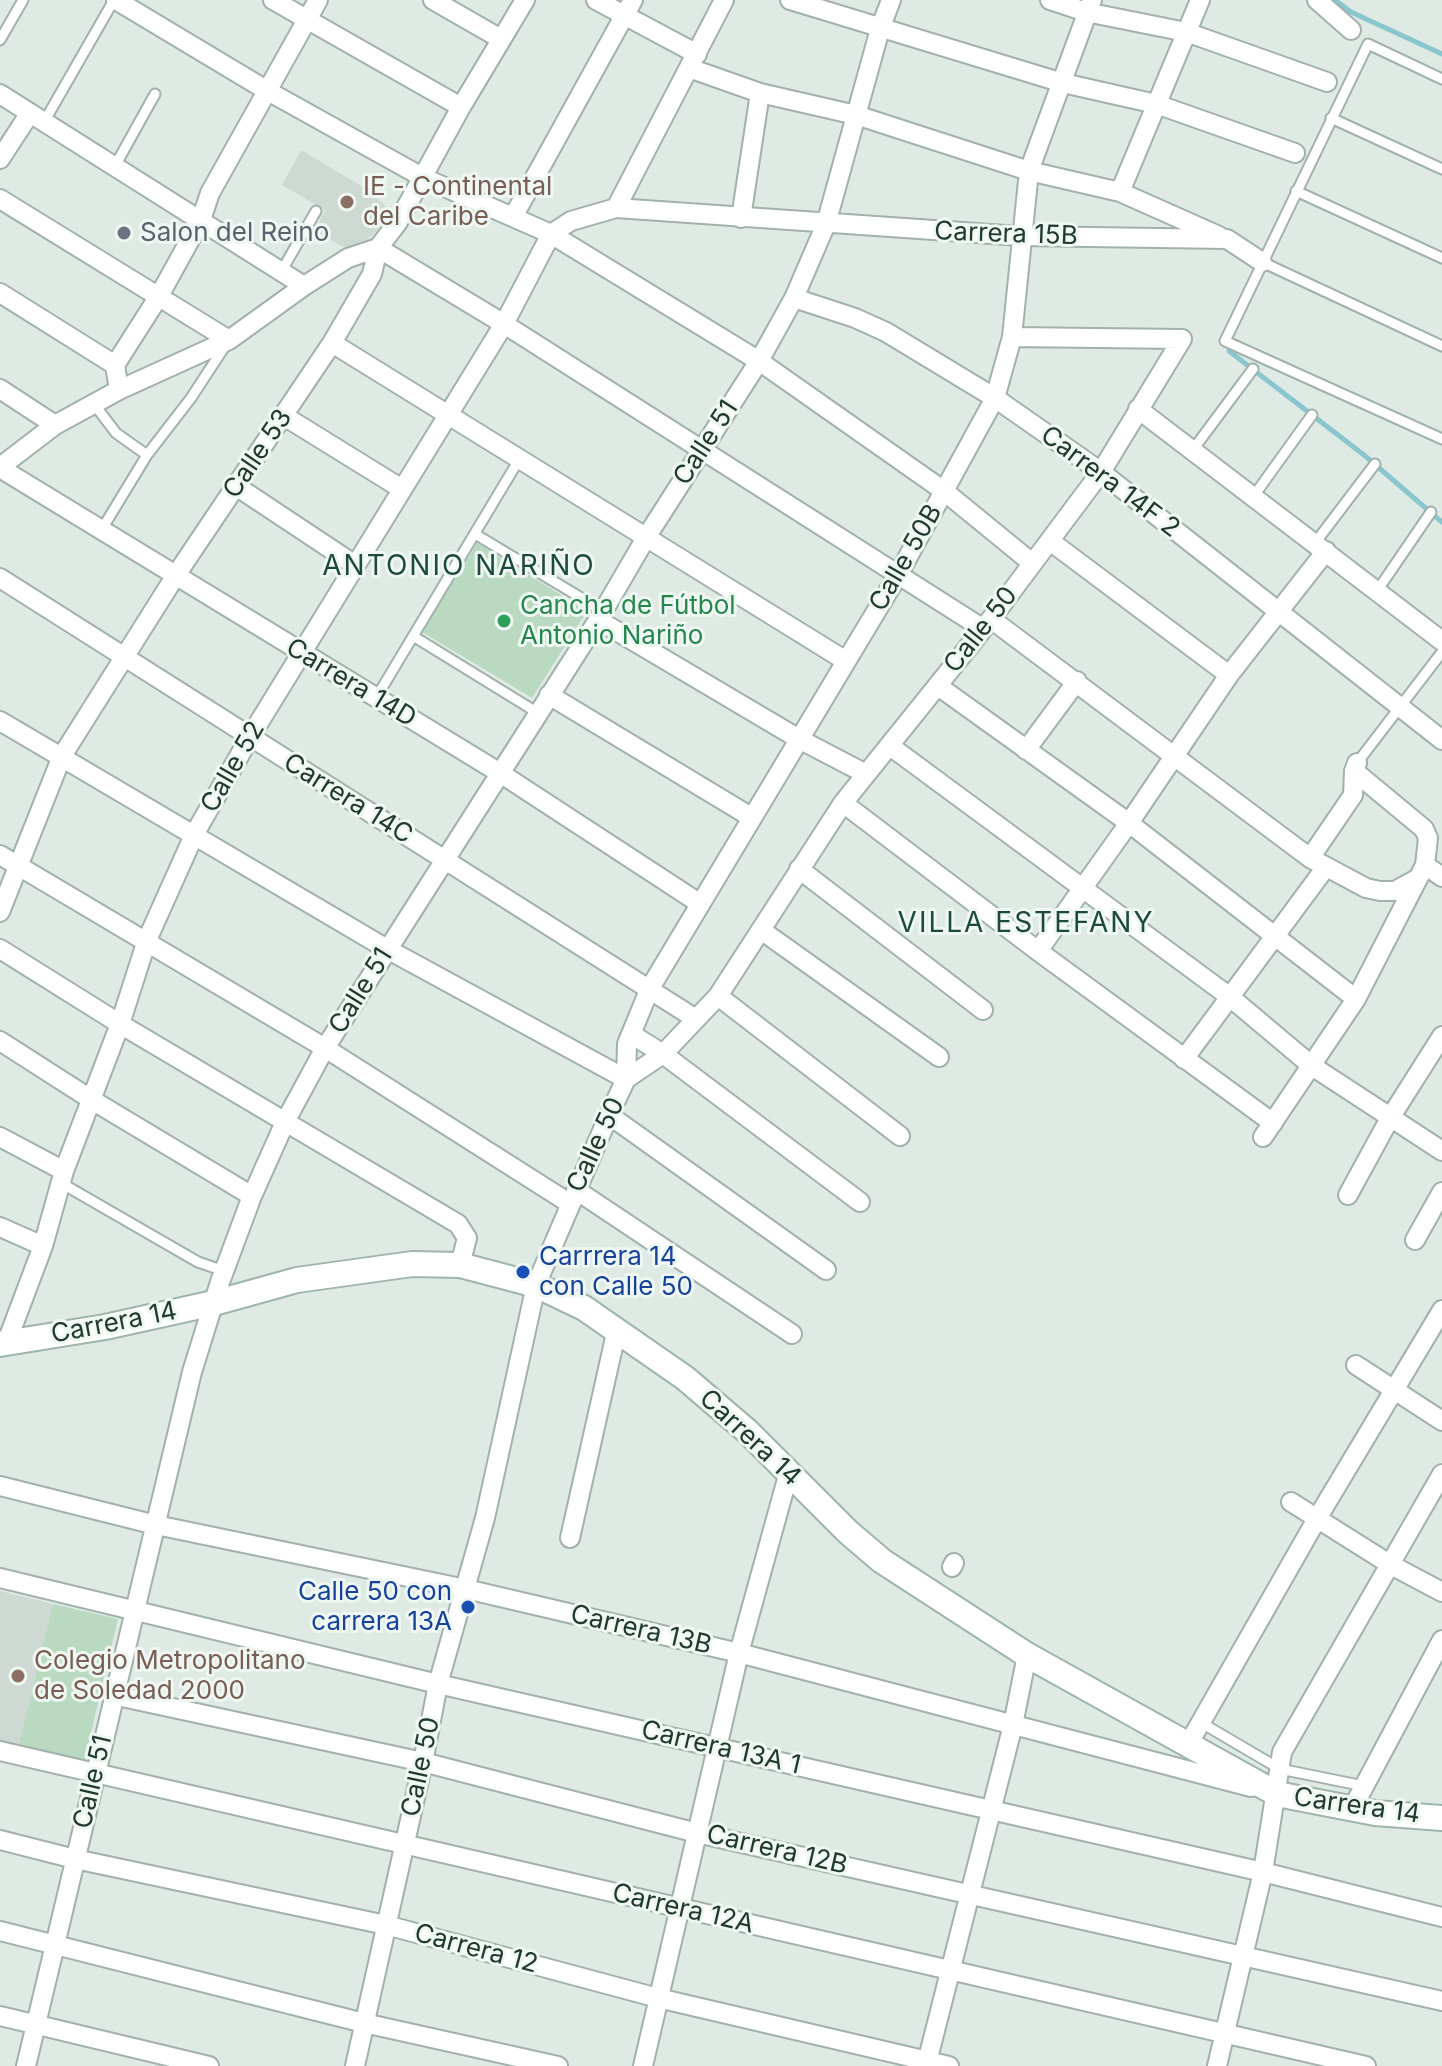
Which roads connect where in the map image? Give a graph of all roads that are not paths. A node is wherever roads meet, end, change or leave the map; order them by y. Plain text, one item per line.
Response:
1 (115, 0) edge
2 (273, 0) edge
3 (318, 0) edge
4 (433, 0) edge
5 (525, 0) edge
6 (596, 0) edge
7 (724, 0) edge
8 (790, 0) edge
9 (891, 0) edge
10 (1050, 0) edge
11 (1200, 0) edge
12 (1317, 0) edge
13 (18, 2) edge
14 (1089, 6) edge
15 (629, 8) edge
16 (307, 19) junction
17 (880, 29) junction
18 (1351, 30) dead end
19 (1186, 32) junction
20 (501, 39) junction
21 (0, 40) edge
22 (693, 61) junction
23 (1442, 79) edge
24 (1327, 82) dead end
25 (1063, 83) junction
26 (266, 90) junction
27 (760, 93) junction
28 (0, 94) edge
29 (155, 94) dead end
30 (1156, 104) junction
31 (461, 107) junction
32 (856, 115) junction
33 (37, 117) junction
34 (1331, 118) junction
35 (1295, 153) dead end
36 (0, 159) edge
37 (115, 166) junction
38 (1442, 169) edge
39 (1029, 171) junction
40 (424, 178) junction
41 (1296, 191) junction
42 (1120, 192) junction
43 (0, 199) edge
44 (616, 208) junction
45 (316, 211) dead end
46 (513, 217) junction
47 (741, 218) junction
48 (201, 220) junction
49 (826, 224) junction
50 (551, 234) junction
51 (1020, 236) junction
52 (1227, 239) junction
53 (378, 248) junction
54 (1442, 258) edge
55 (1262, 262) junction
56 (281, 272) junction
57 (304, 286) junction
58 (0, 293) edge
59 (159, 296) junction
60 (794, 298) junction
61 (504, 324) junction
62 (1012, 337) junction
63 (229, 340) junction
64 (332, 343) junction
65 (1442, 346) edge
66 (759, 361) junction
67 (115, 365) junction
68 (1253, 369) dead end
69 (0, 389) edge
70 (119, 390) junction
71 (995, 398) junction
72 (94, 404) junction
73 (1138, 409) junction
74 (449, 414) junction
75 (1312, 415) dead end
76 (284, 416) junction
77 (55, 425) junction
78 (1442, 439) edge
79 (701, 450) junction
80 (1192, 451) junction
81 (147, 455) junction
82 (520, 458) junction
83 (1375, 464) dead end
84 (0, 467) edge
85 (1101, 472) junction
86 (236, 486) junction
87 (402, 489) junction
88 (944, 491) junction
89 (1253, 497) junction
90 (1431, 512) dead end
91 (102, 529) junction
92 (475, 534) junction
93 (647, 536) junction
94 (1050, 541) junction
95 (1320, 547) junction
96 (1032, 563) junction
97 (355, 565) junction
98 (176, 575) junction
99 (898, 575) junction
100 (0, 578) edge
101 (1377, 591) junction
102 (1279, 611) junction
103 (601, 616) junction
104 (987, 623) junction
105 (413, 636) junction
106 (1442, 641) edge
107 (1442, 652) edge
108 (301, 653) junction
109 (126, 657) junction
110 (846, 661) junction
111 (1229, 675) junction
112 (1077, 681) junction
113 (938, 686) junction
114 (549, 695) junction
115 (376, 698) junction
116 (1401, 708) junction
117 (538, 713) junction
118 (0, 721) edge
119 (250, 737) junction
120 (799, 739) junction
121 (1442, 740) edge
122 (890, 746) junction
123 (1026, 750) junction
124 (62, 756) junction
125 (1174, 758) junction
126 (1356, 767) junction
127 (500, 773) junction
128 (866, 774) junction
129 (843, 803) junction
130 (751, 817) junction
131 (1129, 823) junction
132 (195, 833) junction
133 (0, 855) edge
134 (445, 859) junction
135 (1318, 862) junction
136 (18, 865) junction
137 (799, 869) junction
138 (1421, 872) junction
139 (1442, 877) edge
140 (1083, 887) junction
141 (699, 903) junction
142 (0, 912) edge
143 (761, 930) junction
144 (1276, 937) junction
145 (147, 940) junction
146 (0, 949) edge
147 (387, 949) junction
148 (1038, 951) junction
149 (650, 988) junction
150 (718, 996) junction
151 (1230, 997) junction
152 (1356, 999) junction
153 (983, 1010) dead end
154 (696, 1019) junction
155 (120, 1024) junction
156 (631, 1034) junction
157 (1442, 1036) edge
158 (0, 1041) edge
159 (325, 1048) junction
160 (663, 1054) junction
161 (939, 1057) dead end
162 (1184, 1059) junction
163 (1312, 1066) junction
164 (626, 1079) junction
165 (92, 1100) junction
166 (609, 1115) junction
167 (1390, 1118) junction
168 (286, 1120) junction
169 (900, 1136) dead end
170 (0, 1137) edge
171 (1442, 1151) edge
172 (63, 1177) junction
173 (1442, 1192) edge
174 (1348, 1195) dead end
175 (252, 1196) junction
176 (572, 1196) junction
177 (860, 1202) dead end
178 (0, 1227) edge
179 (1415, 1240) dead end
180 (43, 1246) junction
181 (460, 1265) junction
182 (826, 1270) dead end
183 (224, 1271) junction
184 (536, 1285) junction
185 (214, 1303) junction
186 (1442, 1310) edge
187 (617, 1329) junction
188 (5, 1331) edge
189 (792, 1334) dead end
190 (1356, 1365) dead end
191 (1396, 1389) junction
192 (1442, 1421) edge
193 (789, 1472) junction
194 (1442, 1474) edge
195 (0, 1486) edge
196 (1291, 1502) dead end
197 (1318, 1517) junction
198 (156, 1525) junction
199 (570, 1538) dead end
200 (1391, 1565) junction
201 (0, 1578) edge
202 (466, 1589) junction
203 (1442, 1592) edge
204 (134, 1609) junction
205 (1442, 1640) edge
206 (739, 1653) junction
207 (1027, 1655) junction
208 (438, 1684) junction
209 (113, 1695) junction
210 (1013, 1725) junction
211 (1195, 1732) junction
212 (717, 1748) junction
213 (0, 1751) edge
214 (423, 1762) junction
215 (1280, 1769) junction
216 (95, 1774) junction
217 (1364, 1786) junction
218 (1277, 1794) junction
219 (992, 1809) junction
220 (1352, 1809) junction
221 (1442, 1818) edge
222 (697, 1833) junction
223 (0, 1840) edge
224 (405, 1844) junction
225 (75, 1859) junction
226 (1263, 1872) junction
227 (971, 1893) junction
228 (679, 1910) junction
229 (1442, 1917) edge
230 (386, 1925) junction
231 (0, 1931) edge
232 (54, 1945) junction
233 (1242, 1956) junction
234 (952, 1969) junction
235 (658, 1998) junction
236 (1442, 2001) edge
237 (0, 2016) edge
238 (364, 2023) junction
239 (36, 2024) junction
240 (1226, 2033) junction
241 (926, 2063) edge
242 (26, 2066) edge
243 (209, 2066) edge
244 (355, 2066) edge
245 (558, 2066) edge
246 (643, 2066) edge
247 (949, 2066) edge
248 (1217, 2066) edge
249 (1366, 2066) edge

1 - 26 street
1 - 33 lane
2 - 16 street
3 - 16 street
4 - 20 street
5 - 20 street, Calle 53
6 - 15 street
7 - 22 street
8 - 17 street
9 - 17 street, Calle 51
10 - 14 street
11 - 19 street
12 - 18 street
13 - 21 lane
14 - 19 street
14 - 25 street, Calle 50B
15 - 22 street
15 - 46 street
16 - 26 street
16 - 31 street
17 - 25 street
17 - 32 street, Calle 51
19 - 24 street
19 - 30 street
20 - 31 street, Calle 53
22 - 27 street
22 - 44 street
23 - 34 lane
25 - 30 street
25 - 39 street, Calle 50B
26 - 40 street
26 - 48 street
27 - 32 street
27 - 47 street
28 - 33 street
29 - 37 lane
30 - 35 street
30 - 42 street
31 - 40 street, Calle 53
32 - 39 street
32 - 49 street, Calle 51
33 - 36 street
33 - 37 street
34 - 38 lane
34 - 41 lane
37 - 48 street
39 - 42 street
39 - 51 street, Calle 50B
40 - 46 street
40 - 53 street, Calle 53
41 - 54 lane
41 - 55 lane
42 - 52 street
43 - 59 street
44 - 47 street, Carrera 15B
44 - 50 street, Carrera 15B
45 - 56 lane
46 - 50 street
47 - 49 street, Carrera 15B
48 - 56 street
48 - 59 street
49 - 51 street, Carrera 15B
49 - 60 street, Calle 51
50 - 61 street, Calle 52
50 - 66 street
51 - 52 street, Carrera 15B
51 - 62 street, Calle 50B
52 - 55 street
53 - 57 street
53 - 61 street
53 - 64 street, Calle 53
55 - 65 lane
55 - 78 lane
56 - 57 street
57 - 63 street
58 - 67 street
59 - 63 street
59 - 67 street
60 - 66 street, Calle 51
60 - 71 street, Carrera 14F 2
61 - 74 street, Calle 52
61 - 79 street
62 - 71 street, Calle 50B
62 - 73 street, Calle 50
63 - 70 street
63 - 81 lane
64 - 74 street
64 - 76 street, Calle 53
66 - 79 street, Calle 51
66 - 88 street
67 - 70 street
68 - 80 lane
69 - 77 street
70 - 72 street
71 - 85 street, Carrera 14F 2
71 - 88 street, Calle 50B
72 - 77 street
72 - 81 lane
73 - 80 street
73 - 85 street, Calle 50
74 - 82 street
74 - 87 street, Calle 52
75 - 89 lane
76 - 86 street, Calle 53
76 - 87 street
77 - 84 street
79 - 93 street, Calle 51
79 - 99 street
80 - 89 street
81 - 91 lane
82 - 92 lane
82 - 93 street
83 - 95 lane
84 - 91 street, Carrera 14D
85 - 94 street, Calle 50
85 - 102 street, Carrera 14F 2
86 - 97 street
86 - 98 street, Calle 53
87 - 97 street, Calle 52
88 - 96 street
88 - 99 street, Calle 50B
89 - 95 street
90 - 101 lane
91 - 98 street, Carrera 14D
92 - 103 lane
92 - 105 lane
93 - 103 street, Calle 51
93 - 110 street
94 - 96 street, Calle 50
94 - 111 street
95 - 101 street
95 - 102 street
96 - 104 street, Calle 50
97 - 108 street, Calle 52
98 - 108 street, Carrera 14D
98 - 109 street, Calle 53
99 - 104 street
99 - 110 street, Calle 50B
100 - 109 street, Carrera 14C
101 - 106 street
102 - 111 street
102 - 116 street, Carrera 14F 2
103 - 114 street, Calle 51
103 - 120 street
104 - 112 street
104 - 113 street, Calle 50
105 - 115 lane
105 - 117 lane
107 - 116 lane
108 - 115 street, Carrera 14D
108 - 119 street, Calle 52
109 - 119 street, Carrera 14C
109 - 124 street, Calle 53
110 - 120 street, Calle 50B
111 - 125 street
112 - 123 street
112 - 125 street
113 - 122 street, Calle 50
113 - 123 street
114 - 117 street, Calle 51
114 - 130 street
115 - 127 street, Carrera 14D
116 - 121 street, Carrera 14F 2
116 - 126 lane
117 - 127 street, Calle 51
118 - 124 street
119 - 132 street, Calle 52
119 - 134 street, Carrera 14C
120 - 128 street
120 - 130 street, Calle 50B
122 - 128 street, Calle 50
122 - 140 street
123 - 131 street
124 - 132 street
124 - 136 street, Calle 53
125 - 131 street
125 - 135 street
126 - 135 street
126 - 138 street
127 - 134 street, Calle 51
127 - 141 street, Carrera 14D
128 - 129 street, Calle 50
129 - 137 street, Calle 50
129 - 148 street
130 - 141 street, Calle 50B
131 - 140 street
131 - 144 street
132 - 145 street, Calle 52
132 - 147 street
133 - 136 street
134 - 147 street, Calle 51
134 - 149 street, Carrera 14C
135 - 138 street
135 - 144 street
136 - 142 street, Calle 53
136 - 145 street
137 - 143 street, Calle 50
137 - 153 street
138 - 139 street
138 - 152 street
140 - 148 street
140 - 151 street
141 - 149 street, Calle 50B
143 - 150 street, Calle 50
143 - 161 street
144 - 151 street
144 - 152 street
145 - 155 street, Calle 52
145 - 159 street
146 - 155 street
147 - 159 street, Calle 51
147 - 164 street
148 - 162 street
149 - 154 street, Carrera 14C
149 - 156 street, Calle 50B
150 - 154 street, Calle 50
150 - 169 street
151 - 162 street
151 - 163 street
152 - 163 street
154 - 160 street, Calle 50
155 - 165 street, Calle 52
155 - 168 street
156 - 160 street
156 - 164 street, Calle 50B
157 - 167 street
158 - 165 street
159 - 168 street, Calle 51
159 - 176 street
160 - 164 street, Calle 50
160 - 177 street
162 - 163 street
163 - 167 street
164 - 166 street, Calle 50
165 - 172 street, Calle 52
165 - 175 street
166 - 176 street, Calle 50
166 - 182 street
167 - 171 street
167 - 174 street
168 - 175 street, Calle 51
168 - 181 street
170 - 172 street
172 - 180 street, Calle 52
172 - 183 lane
173 - 179 street
175 - 183 street, Calle 51
176 - 184 street, Calle 50
176 - 189 street
178 - 180 street
180 - 188 street, Calle 52
181 - 184 main road, Carrera 14
181 - 185 main road, Carrera 14
183 - 185 street, Calle 51
184 - 187 main road, Carrera 14
184 - 202 street, Calle 50
185 - 188 main road, Carrera 14
185 - 198 street, Calle 51
186 - 191 street
187 - 193 main road, Carrera 14
187 - 199 street
190 - 191 street
191 - 192 street
191 - 197 street
193 - 206 street
193 - 207 main road, Carrera 14
194 - 200 street
195 - 198 street, Carrera 13B
196 - 197 street
197 - 200 street
197 - 211 street
198 - 202 street, Carrera 13B
198 - 204 street, Calle 51
200 - 203 street
200 - 215 street
201 - 204 street, Carrera 13A 1
202 - 206 street, Carrera 13B
202 - 208 street, Calle 50
204 - 208 street, Carrera 13A 1
204 - 209 street, Calle 51
205 - 217 street
206 - 210 street, Carrera 13B
206 - 212 street
207 - 210 street
207 - 211 main road, Carrera 14
208 - 212 street, Carrera 13A 1
208 - 214 street, Calle 50
209 - 214 street, Carrera 12B
209 - 216 street, Calle 51
210 - 218 street, Carrera 13B
210 - 219 street
211 - 215 lane
211 - 218 main road, Carrera 14
212 - 219 street, Carrera 13A 1
212 - 222 street
213 - 216 street, Carrera 12A
214 - 222 street, Carrera 12B
214 - 224 street, Calle 50
215 - 217 lane
215 - 218 street
216 - 224 street, Carrera 12A
216 - 225 street, Calle 51
217 - 220 street
218 - 220 main road, Carrera 14
218 - 226 street
219 - 226 street, Carrera 13A 1
219 - 227 street
220 - 221 main road, Carrera 14
222 - 227 street, Carrera 12B
222 - 228 street
223 - 225 street, Carrera 12
224 - 228 street, Carrera 12A
224 - 230 street, Calle 50
225 - 230 street, Carrera 12
225 - 232 street, Calle 51
226 - 229 street, Carrera 13A 1
226 - 233 street
227 - 233 street, Carrera 12B
227 - 234 street
228 - 234 street, Carrera 12A
228 - 235 street
230 - 235 street, Carrera 12
230 - 238 street, Calle 50
231 - 232 street
232 - 238 street
232 - 239 street, Calle 51
233 - 236 street, Carrera 12B
233 - 240 street
234 - 240 street, Carrera 12A
234 - 241 street
235 - 241 street, Carrera 12
235 - 246 street
237 - 239 street
238 - 244 street, Calle 50
238 - 245 street
239 - 242 street, Calle 51
239 - 243 street
240 - 248 street
240 - 249 street, Carrera 12A
241 - 247 street, Carrera 12

